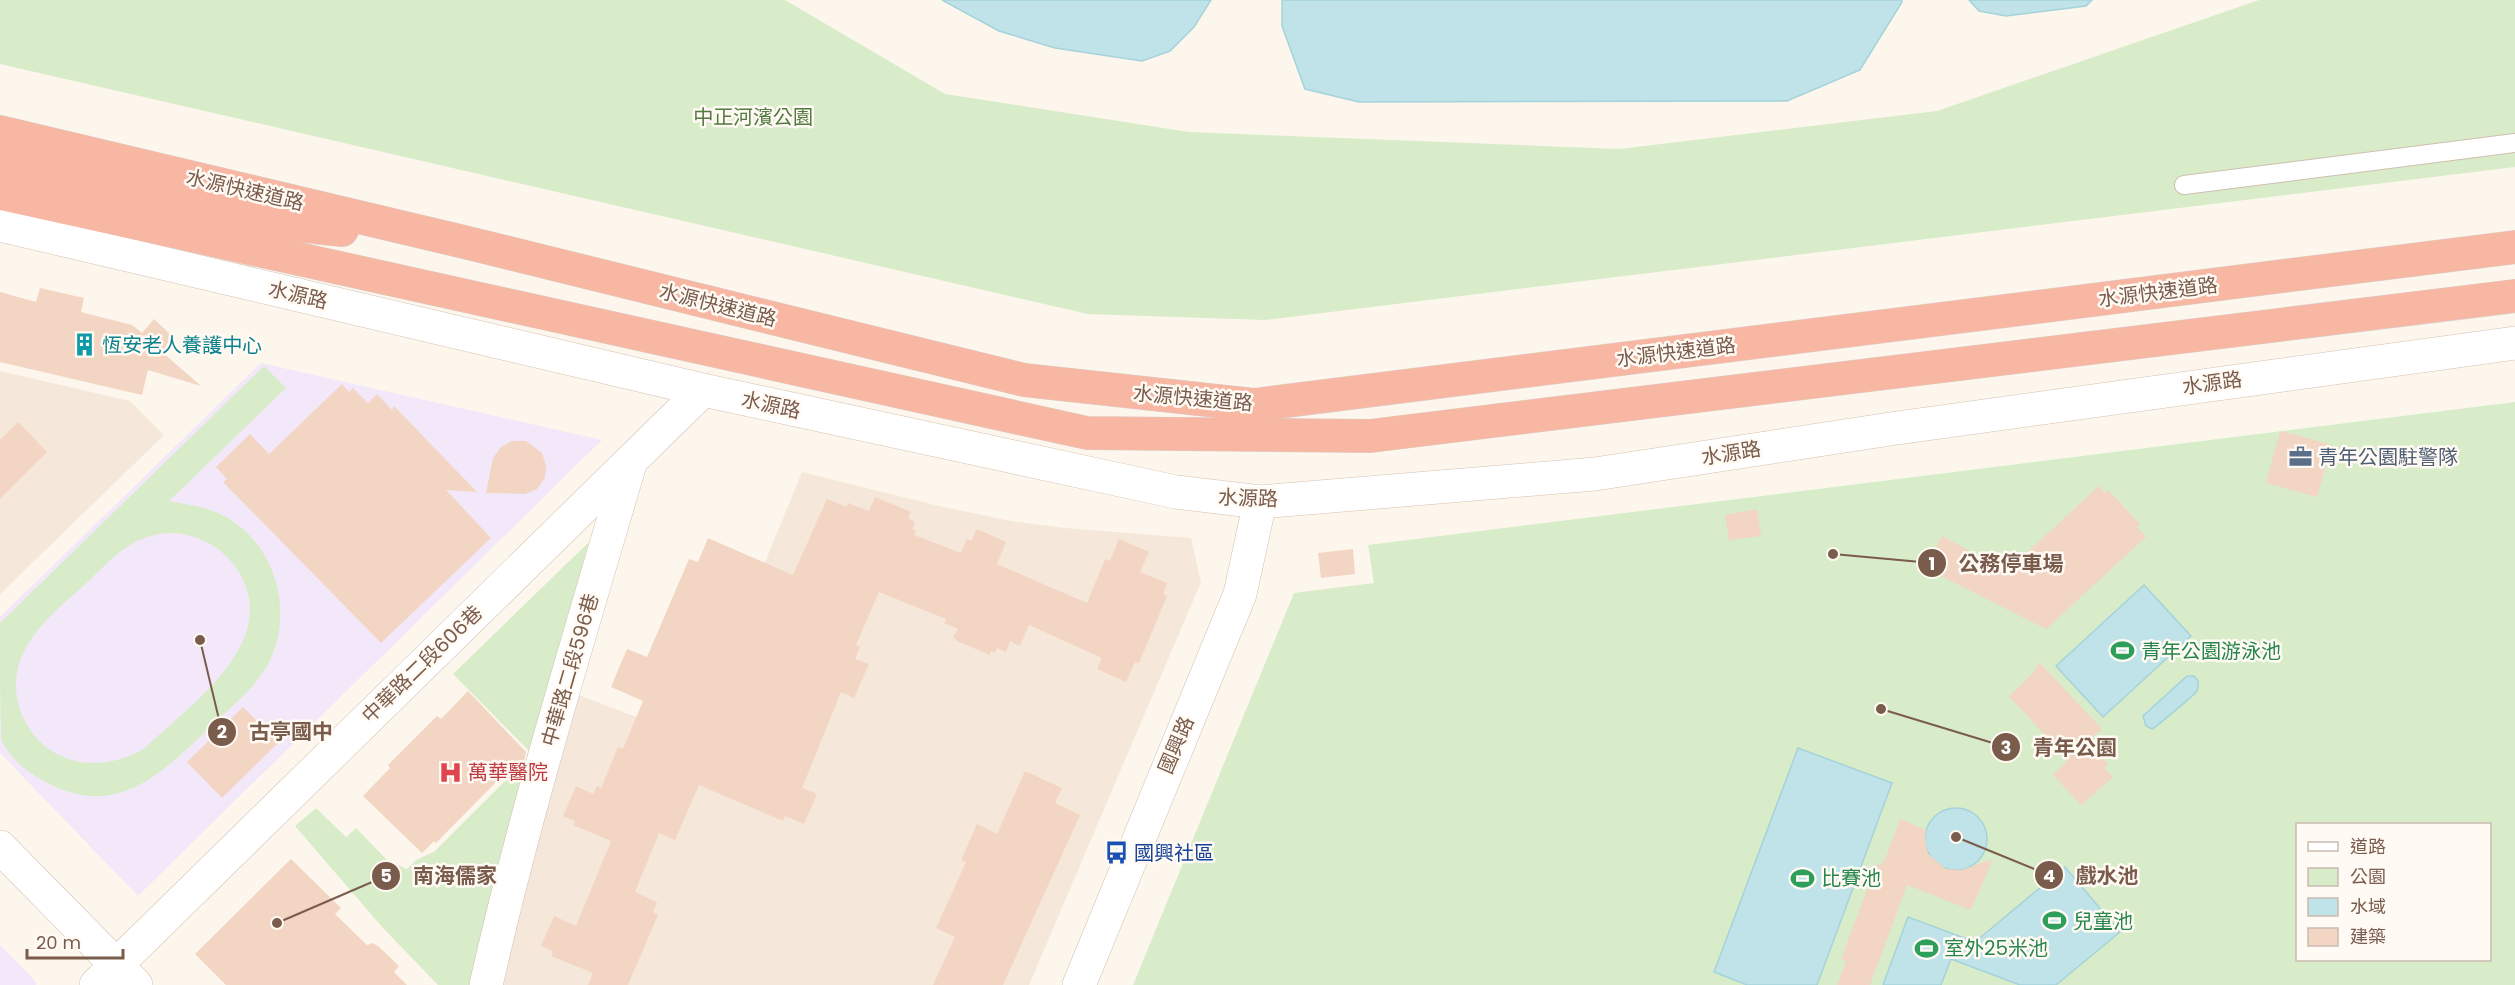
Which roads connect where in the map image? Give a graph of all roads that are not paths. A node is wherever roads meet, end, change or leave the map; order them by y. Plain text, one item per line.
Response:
1 (0, 132) edge
2 (2515, 143) edge
3 (0, 165) edge
4 (2184, 185) dead end
5 (0, 193) edge
6 (0, 225) edge
7 (460, 241) junction
8 (2515, 247) edge
9 (2515, 296) edge
10 (2515, 343) edge
11 (703, 390) junction
12 (631, 460) junction
13 (1260, 502) junction
14 (0, 847) edge
15 (116, 978) edge
16 (486, 985) edge
17 (1079, 985) edge

1 - 7 highway, 水源快速道路
2 - 4 lane
3 - 7 highway
5 - 9 highway, 水源快速道路
6 - 11 street, 水源路
7 - 8 highway, 水源快速道路
10 - 13 street, 水源路
11 - 12 street, 中華路二段606巷
11 - 13 street, 水源路
12 - 15 street, 中華路二段606巷
12 - 16 street, 中華路二段596巷
13 - 17 street, 國興路
14 - 15 street

